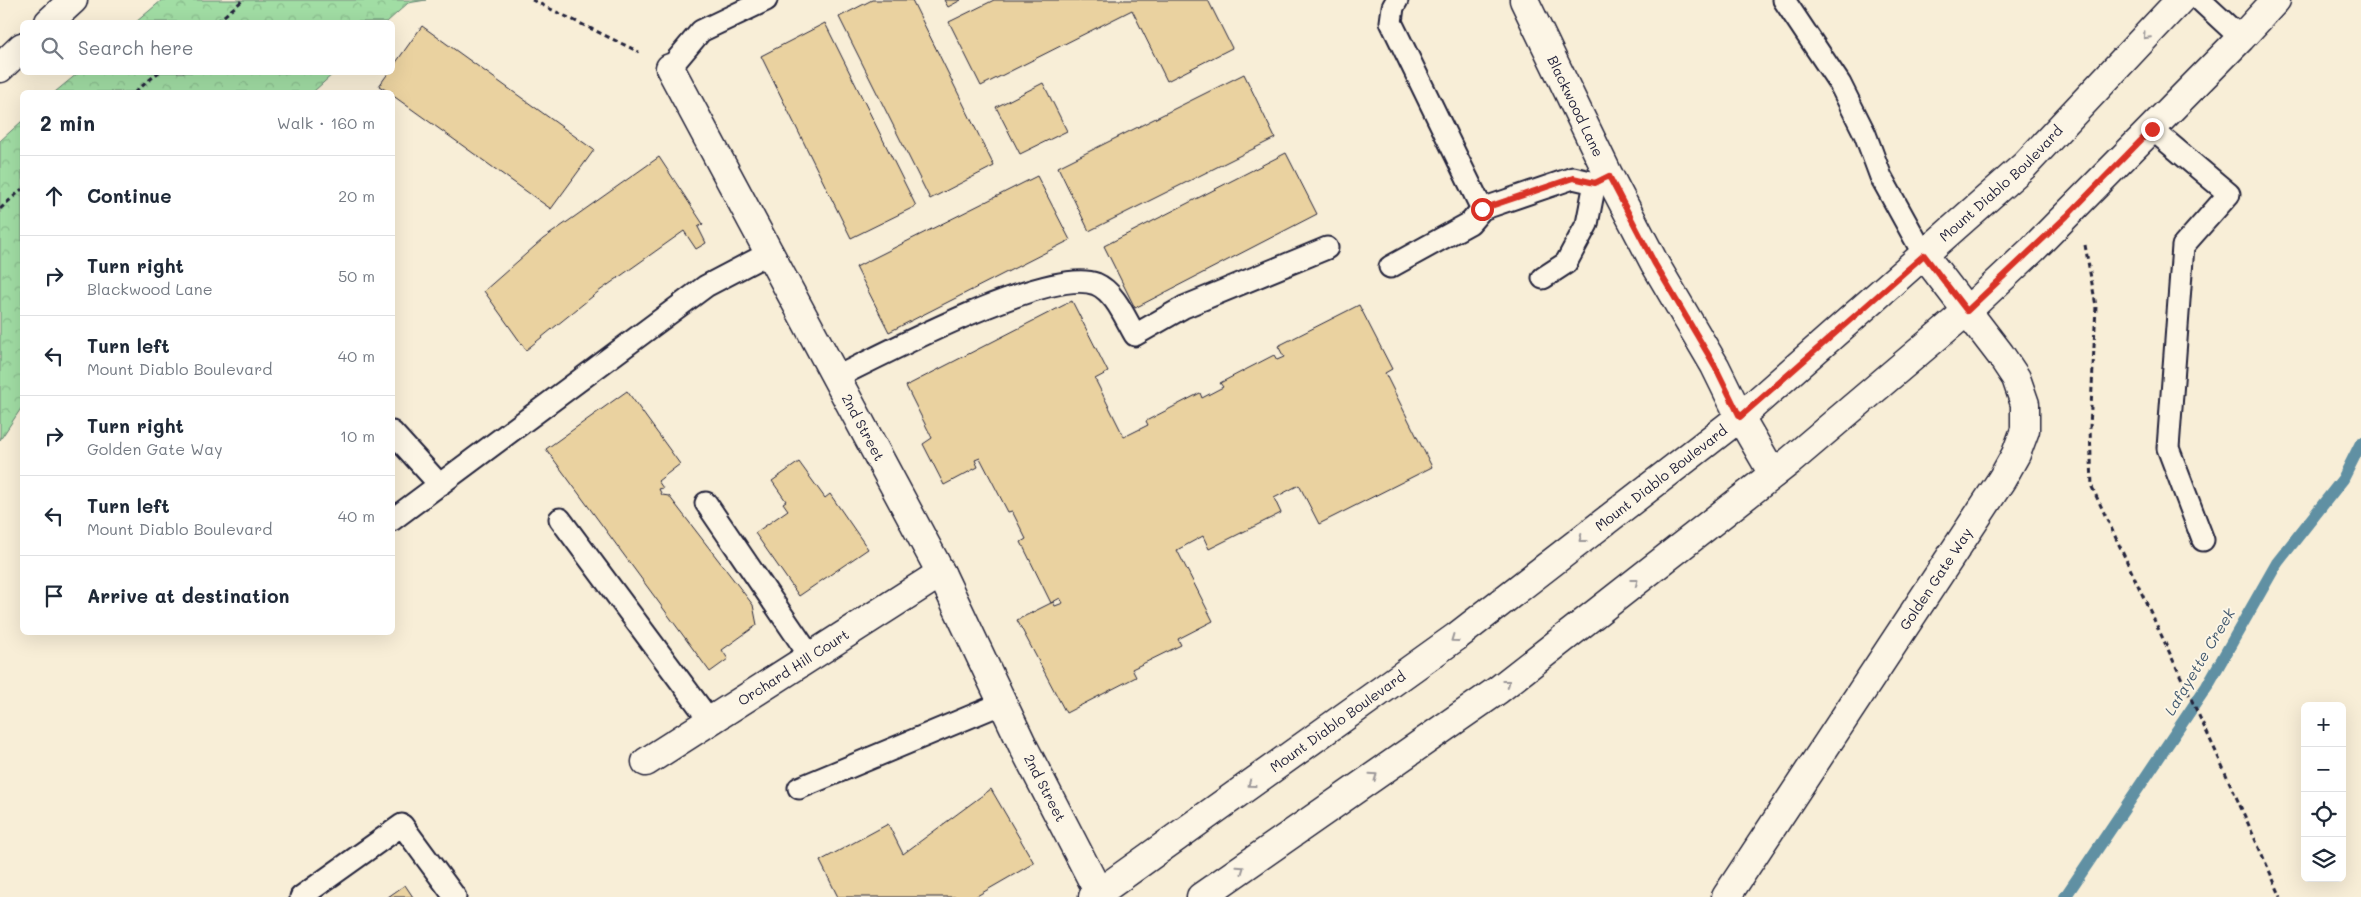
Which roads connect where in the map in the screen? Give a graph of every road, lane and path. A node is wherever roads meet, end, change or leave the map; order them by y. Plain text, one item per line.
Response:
1 (73, 0) edge
2 (243, 0) edge
3 (532, 0) edge
4 (766, 0) edge
5 (1396, 0) edge
6 (1524, 0) edge
7 (1784, 0) edge
8 (2180, 0) edge
9 (2200, 0) edge
10 (2276, 0) edge
11 (51, 20) edge
12 (219, 20) edge
13 (2241, 38) junction
14 (20, 49) edge
15 (0, 68) edge
16 (670, 68) junction
17 (156, 75) edge
18 (138, 90) edge
19 (2152, 129) junction
20 (1602, 180) junction
21 (20, 191) edge
22 (0, 209) edge
23 (1482, 209) junction
24 (2067, 216) junction
25 (1327, 248) dead end
26 (769, 253) junction
27 (1924, 255) junction
28 (1390, 267) dead end
29 (1543, 278) dead end
30 (1967, 311) junction
31 (836, 377) junction
32 (1740, 417) junction
33 (395, 435) edge
34 (1773, 474) junction
35 (440, 485) junction
36 (706, 503) dead end
37 (395, 518) edge
38 (560, 519) dead end
39 (2203, 540) dead end
40 (941, 573) junction
41 (810, 656) junction
42 (1003, 702) junction
43 (710, 721) junction
44 (646, 762) dead end
45 (799, 788) dead end
46 (1098, 896) edge
47 (301, 897) edge
48 (455, 897) edge
49 (1201, 897) edge
50 (1726, 897) edge
51 (2281, 897) edge

1 - 11 main road
2 - 12 path
3 - 16 path
4 - 16 lane
5 - 23 lane
6 - 20 main road, Blackwood Lane
7 - 27 lane
8 -> 27 main road, Mount Diablo Boulevard
9 - 13 lane
10 - 13 main road
13 - 19 main road
14 - 15 main road
16 - 26 main road, 2nd Street
17 - 18 path
19 - 24 main road
19 - 39 lane
20 - 23 lane
20 - 29 lane
20 - 32 main road, Blackwood Lane
21 - 22 path
23 - 28 lane
24 - 30 main road
24 - 51 path
25 - 31 lane
26 - 31 main road, 2nd Street
26 - 35 lane
27 - 30 main road, Golden Gate Way
27 - 32 main road, Mount Diablo Boulevard
30 - 34 main road
30 - 50 main road, Golden Gate Way
31 - 40 main road, 2nd Street
32 - 34 main road, Blackwood Lane
32 -> 46 main road, Mount Diablo Boulevard
33 - 35 lane
49 -> 34 main road
35 - 37 lane
36 - 41 lane
38 - 43 lane
40 - 41 main road, Orchard Hill Court
40 - 42 main road, 2nd Street
41 - 43 main road, Orchard Hill Court
42 - 45 lane
42 - 46 main road, 2nd Street
43 - 44 main road, Orchard Hill Court
47 - 48 lane

